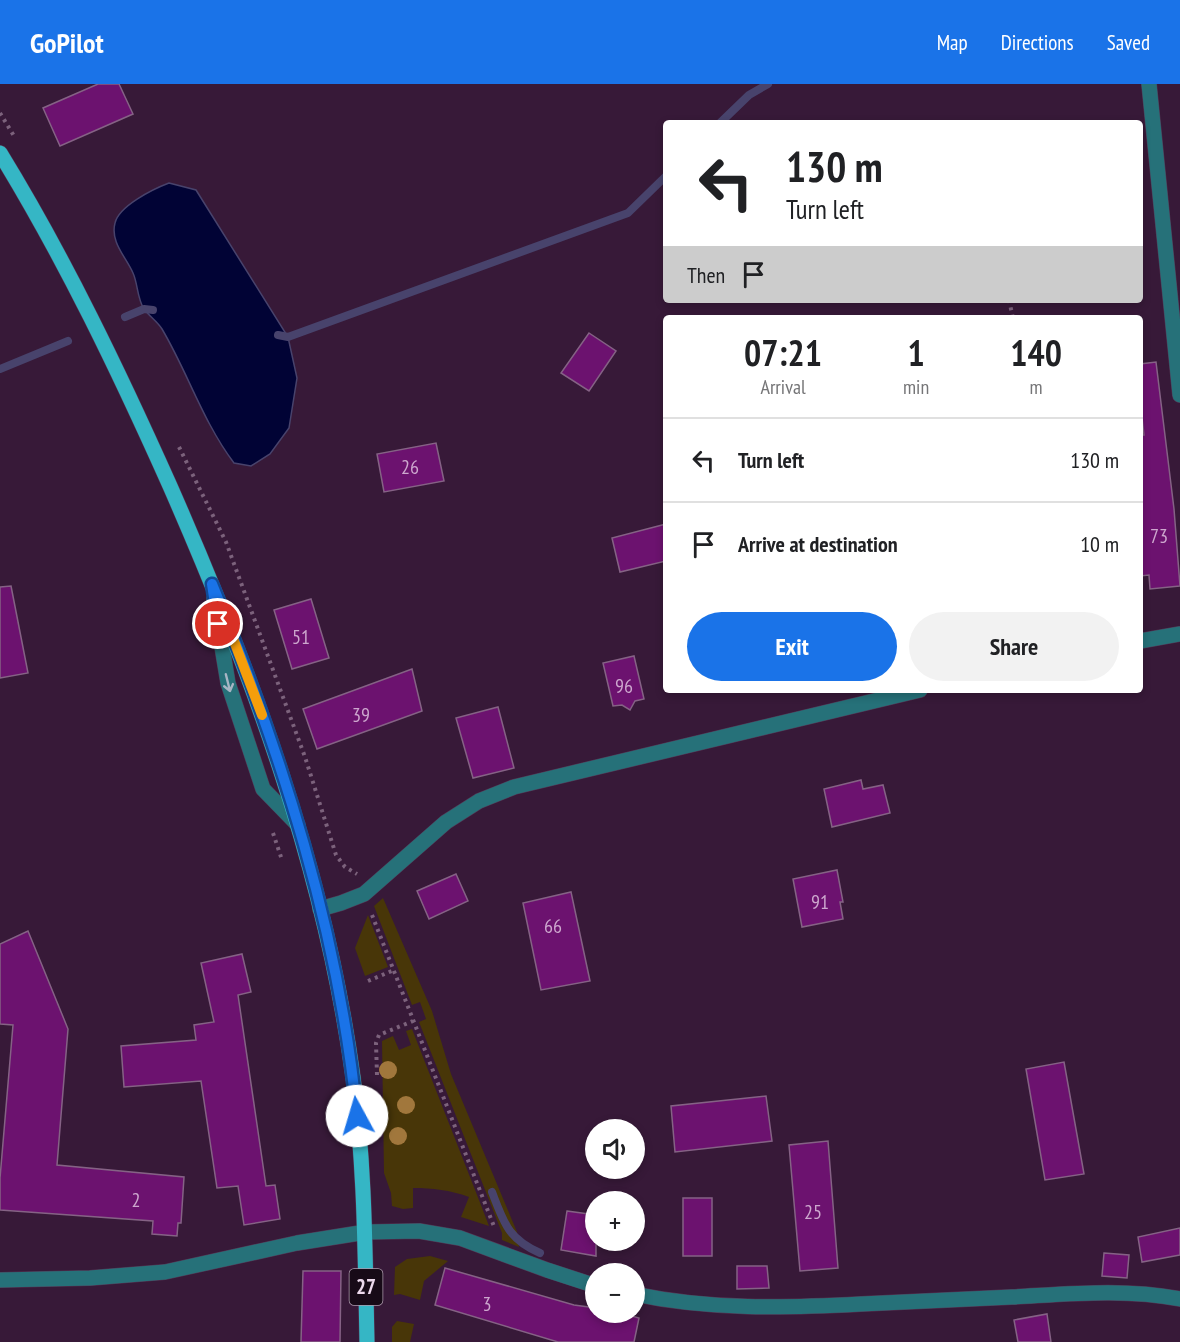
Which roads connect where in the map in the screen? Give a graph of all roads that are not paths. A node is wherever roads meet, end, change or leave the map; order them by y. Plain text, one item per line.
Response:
1 (1149, 84) edge
2 (0, 153) edge
3 (1180, 395) edge
4 (212, 584) junction
5 (1180, 634) edge
6 (1143, 640) edge
7 (907, 693) edge
8 (298, 825) junction
9 (320, 909) junction
10 (366, 1232) junction
11 (0, 1280) edge
12 (585, 1282) edge
13 (645, 1296) edge
14 (1180, 1299) edge
15 (367, 1342) edge

1 - 3 street
2 - 4 main road, 27
4 - 8 main road, 27
4 -> 8 street
5 - 6 street
7 - 9 street
8 - 9 main road, 27
9 - 10 main road, 27
10 - 11 street
10 - 12 street
10 - 15 main road, 27
13 - 14 street

